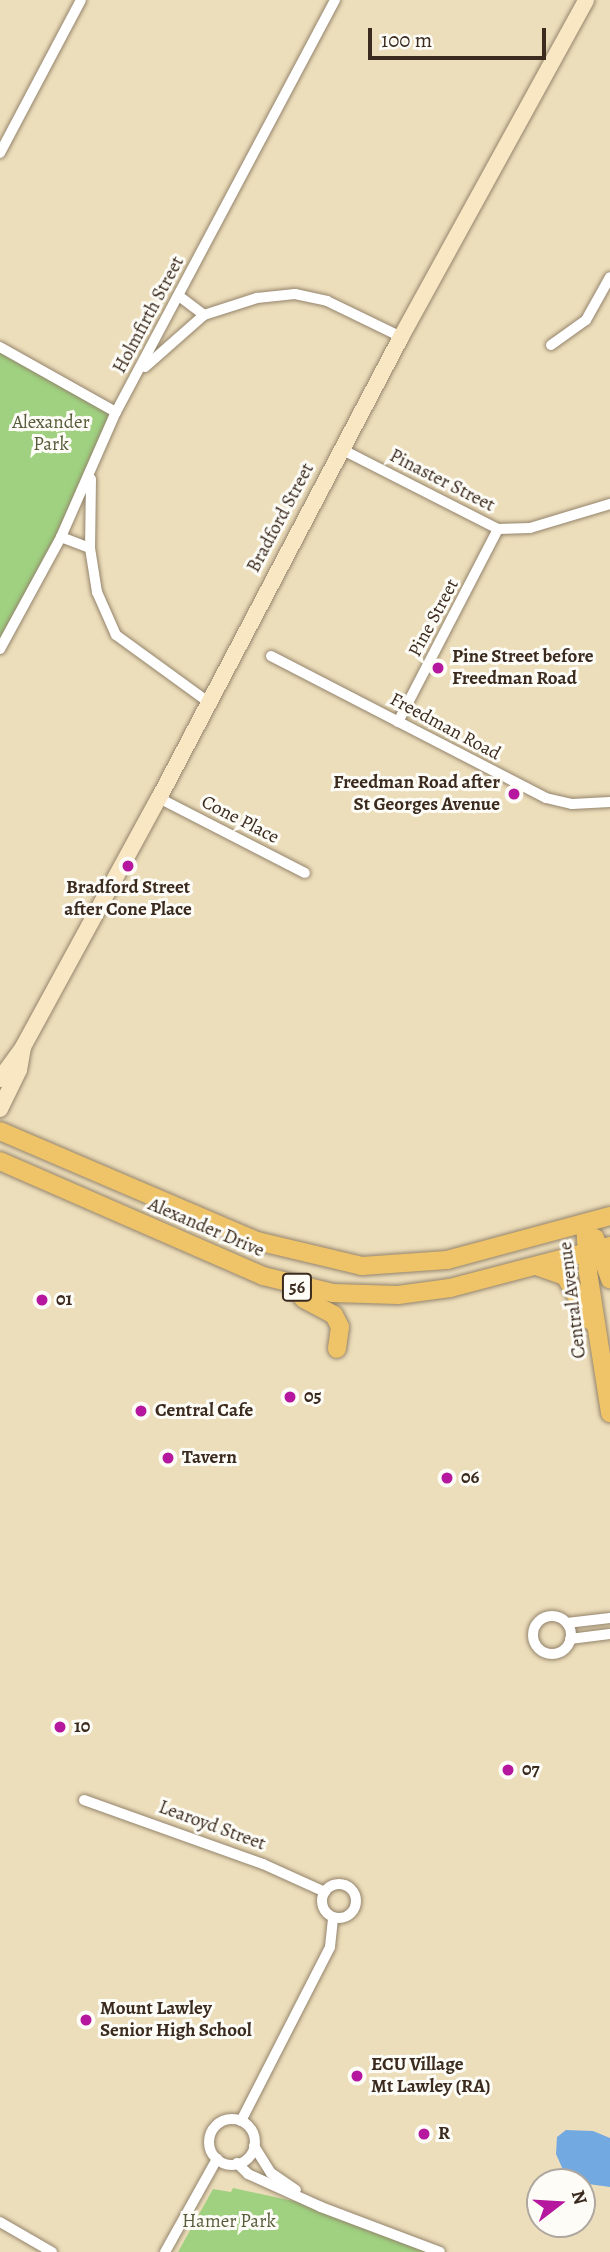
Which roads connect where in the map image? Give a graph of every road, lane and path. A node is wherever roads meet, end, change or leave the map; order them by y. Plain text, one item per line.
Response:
1 (81, 0) edge
2 (335, 0) edge
3 (581, 3) edge
4 (0, 153) edge
5 (610, 277) edge
6 (179, 296) junction
7 (204, 315) junction
8 (401, 337) junction
9 (551, 345) dead end
10 (0, 346) edge
11 (139, 371) junction
12 (116, 412) junction
13 (341, 449) junction
14 (91, 473) junction
15 (610, 504) edge
16 (498, 529) junction
17 (61, 537) junction
18 (90, 548) junction
19 (0, 649) edge
20 (271, 656) dead end
21 (207, 701) junction
22 (398, 722) junction
23 (159, 798) junction
24 (610, 802) edge
25 (305, 873) dead end
26 (23, 1047) junction
27 (0, 1079) edge
28 (0, 1109) edge
29 (0, 1131) edge
30 (0, 1161) edge
31 (610, 1216) edge
32 (587, 1223) junction
33 (599, 1249) edge
34 (539, 1267) junction
35 (610, 1279) edge
36 (292, 1286) junction
37 (596, 1330) junction
38 (337, 1349) dead end
39 (610, 1413) edge
40 (610, 1618) edge
41 (567, 1623) junction
42 (610, 1634) edge
43 (570, 1639) junction
44 (84, 1800) dead end
45 (325, 1892) junction
46 (333, 1917) junction
47 (241, 2121) junction
48 (254, 2146) junction
49 (218, 2159) junction
50 (237, 2163) junction
51 (321, 2207) junction
52 (0, 2222) edge
53 (52, 2252) edge
54 (165, 2252) edge
55 (440, 2252) edge

1 - 4 street
2 - 6 street, Holmfirth Street
3 - 8 street, Bradford Street
5 - 9 street
6 - 7 street
6 - 11 street, Holmfirth Street
7 - 8 street
7 - 11 street
8 - 13 street, Bradford Street
10 - 12 street
11 - 12 street, Holmfirth Street
12 - 14 street, Holmfirth Street
13 - 16 street, Pinaster Street
13 - 21 street, Bradford Street
14 - 17 street, Holmfirth Street
14 - 18 street
15 - 16 street, Pinaster Street
16 - 22 street, Pine Street
17 - 18 street
17 - 19 street, Holmfirth Street
18 - 21 street
20 - 22 street, Freedman Road
21 - 23 street, Bradford Street
22 - 24 street, Freedman Road
23 - 25 street, Cone Place
23 - 26 street, Bradford Street
26 - 27 street, Bradford Street
26 - 28 street, Bradford Street
29 - 32 main road, Alexander Drive / 56
30 - 36 main road, Alexander Drive / 56
31 - 32 main road, Alexander Drive / 56
32 - 33 main road, Central Avenue
33 - 34 main road, Alexander Drive / 56
33 - 35 main road, Central Avenue
33 - 37 main road, Central Avenue
34 - 36 main road, Alexander Drive / 56
34 - 37 main road
36 - 38 main road
37 - 39 main road, Central Avenue
40 - 41 street
41 - 43 street
41 - 43 street
42 - 43 street
44 - 45 street, Learoyd Street
45 - 46 street
45 - 46 street
46 - 47 street
47 - 48 street
47 - 49 street
48 - 50 street
48 - 51 street
49 - 50 street
49 - 54 street
50 - 51 street
51 - 55 street
52 - 53 street

